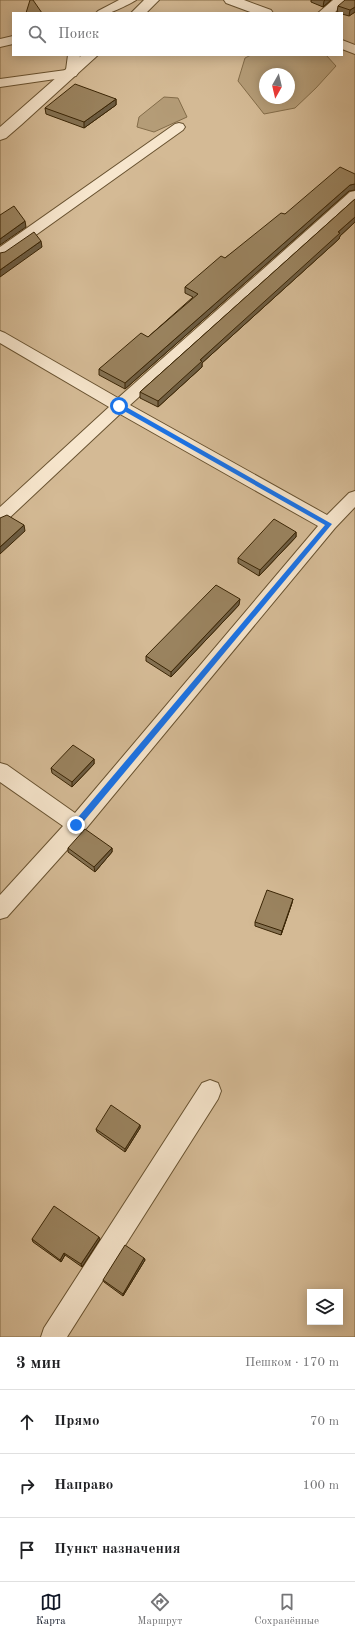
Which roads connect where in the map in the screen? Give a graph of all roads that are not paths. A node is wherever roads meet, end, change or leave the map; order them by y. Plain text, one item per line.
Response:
1 (130, 0) edge
2 (152, 0) edge
3 (231, 0) edge
4 (342, 0) edge
5 (104, 12) edge
6 (139, 12) edge
7 (263, 12) edge
8 (326, 12) edge
9 (12, 40) edge
10 (0, 43) edge
11 (343, 44) edge
12 (355, 50) edge
13 (74, 56) edge
14 (90, 56) edge
15 (72, 72) junction
16 (0, 83) edge
17 (179, 127) dead end
18 (0, 135) edge
19 (355, 195) edge
20 (0, 254) edge
21 (0, 336) edge
22 (119, 406) junction
23 (355, 497) edge
24 (0, 517) edge
25 (329, 524) junction
26 (0, 772) edge
27 (76, 825) junction
28 (0, 910) edge
29 (210, 1091) dead end
30 (53, 1337) edge

1 - 5 lane
2 - 6 street
3 - 7 street
4 - 8 street
9 - 10 lane
11 - 12 street
13 - 15 lane
14 - 15 street
15 - 16 lane
15 - 18 street
17 - 20 lane
19 - 22 lane
21 - 22 lane
22 - 24 lane
22 - 25 lane
23 - 25 lane
25 - 27 lane
26 - 27 lane
27 - 28 lane
29 - 30 lane

